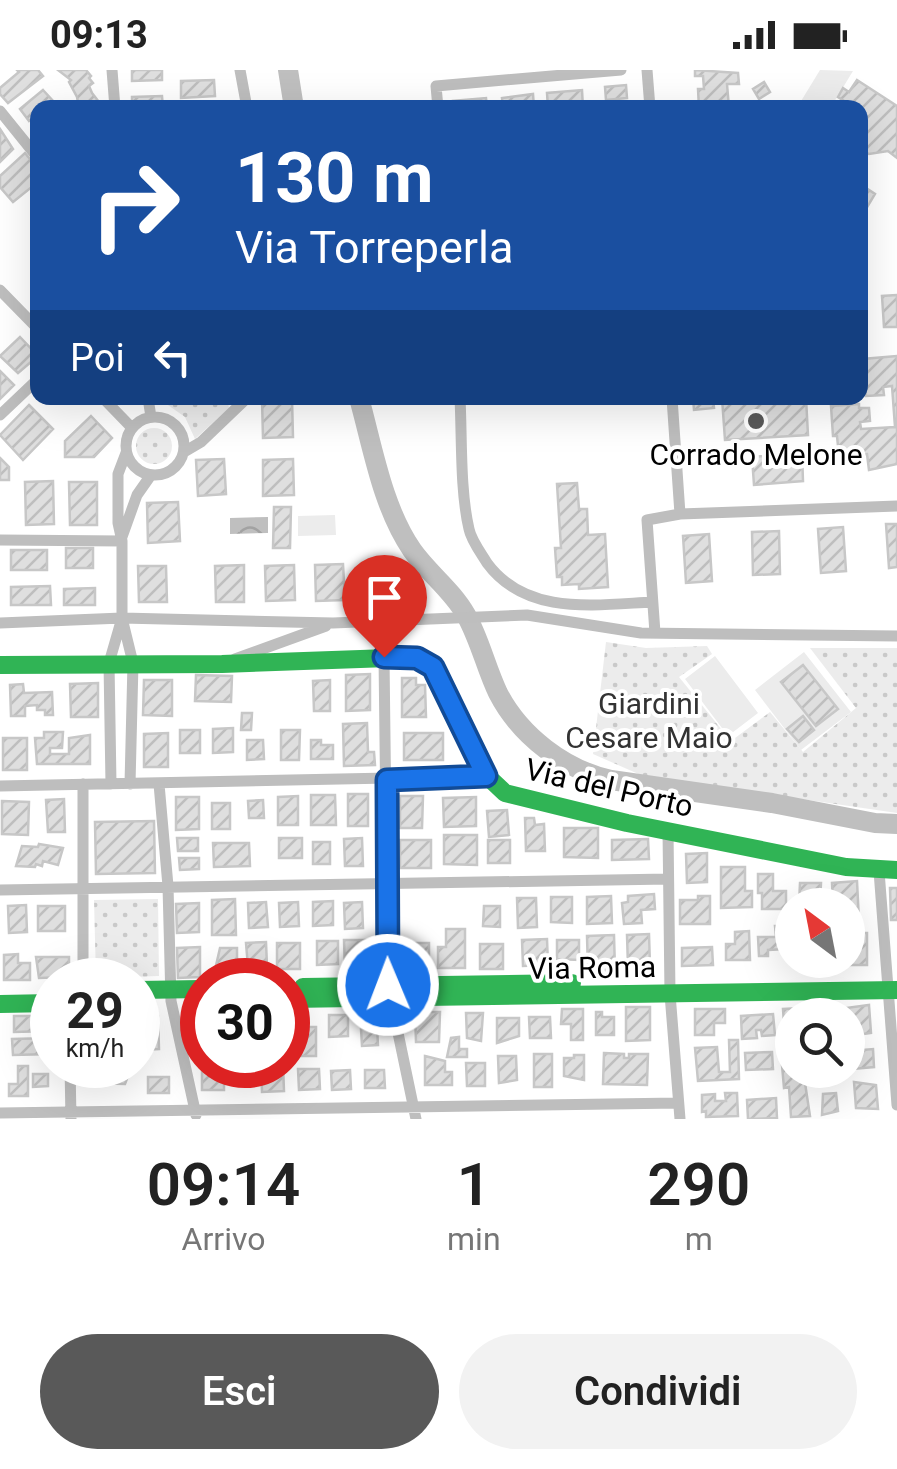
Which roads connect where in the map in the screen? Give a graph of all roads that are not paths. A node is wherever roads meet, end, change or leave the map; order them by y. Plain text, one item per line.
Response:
1 (112, 70) edge
2 (240, 70) edge
3 (621, 70) edge
4 (647, 70) edge
5 (114, 100) edge
6 (246, 100) edge
7 (437, 100) edge
8 (649, 100) edge
9 (0, 111) edge
10 (30, 148) edge
11 (0, 290) edge
12 (30, 321) edge
13 (30, 387) edge
14 (110, 405) edge
15 (149, 405) edge
16 (241, 405) edge
17 (460, 405) edge
18 (672, 405) edge
19 (0, 416) edge
20 (151, 417) junction
21 (132, 428) junction
22 (184, 452) junction
23 (126, 453) junction
24 (151, 476) junction
25 (897, 506) edge
26 (680, 514) junction
27 (122, 539) junction
28 (0, 540) edge
29 (652, 602) junction
30 (122, 618) junction
31 (0, 622) edge
32 (333, 623) junction
33 (655, 633) junction
34 (894, 634) edge
35 (384, 657) junction
36 (133, 662) junction
37 (108, 663) junction
38 (222, 664) junction
39 (0, 665) edge
40 (486, 776) junction
41 (387, 780) junction
42 (83, 784) junction
43 (110, 784) junction
44 (130, 784) junction
45 (158, 784) junction
46 (0, 786) edge
47 (668, 831) junction
48 (888, 871) edge
49 (668, 878) junction
50 (386, 882) junction
51 (168, 886) junction
52 (82, 888) junction
53 (0, 890) edge
54 (83, 958) edge
55 (892, 984) edge
56 (310, 988) edge
57 (670, 988) junction
58 (388, 992) junction
59 (160, 993) edge
60 (180, 993) edge
61 (30, 995) edge
62 (171, 995) junction
63 (180, 996) edge
64 (160, 997) edge
65 (310, 997) edge
66 (4, 998) edge
67 (30, 1000) edge
68 (70, 1088) edge
69 (678, 1103) junction
70 (607, 1105) junction
71 (897, 1105) edge
72 (0, 1113) edge
73 (415, 1113) edge
74 (71, 1116) edge
75 (196, 1116) edge
76 (610, 1119) edge
77 (680, 1119) edge

1 - 5 street
2 - 6 street
3 - 7 street
4 - 8 street
9 - 10 street
11 - 12 street
13 - 19 street
14 - 21 street
15 - 20 street
16 - 22 street
17 - 29 street
18 - 26 street
20 - 21 street
20 - 22 street
21 - 23 street
22 - 24 street
23 - 24 street
23 - 27 street
24 - 27 street
25 - 26 street
26 - 29 street
27 - 28 street
27 - 30 street
29 - 33 street
30 - 31 street
30 - 32 street
30 - 36 street
30 - 37 street
32 - 33 street
32 - 38 street
33 - 34 street
35 - 38 street
35 - 40 street, Via del Porto
35 - 41 street
36 - 37 street
36 - 38 street
36 - 44 street
37 - 39 street
37 - 43 street
40 - 41 street
40 - 47 street, Via del Porto
41 - 45 street
41 - 50 street
42 - 43 street
42 - 46 street
42 - 52 street
43 - 44 street
44 - 45 street
45 - 51 street
47 - 48 street, Via del Porto
47 - 49 street
48 - 55 street
49 - 50 street
49 - 57 street
50 - 51 street
50 - 58 street
51 - 52 street
51 - 62 street
52 - 53 street
52 - 54 street
55 - 57 street, Via Roma
55 - 71 street
56 - 58 street, Via Roma
57 - 58 street, Via Roma
57 - 69 street
58 - 65 street, Via Roma
58 - 73 street
59 - 62 street
60 - 62 street
61 - 66 street
62 - 63 street
62 - 64 street
62 - 75 street
66 - 67 street
68 - 74 street
69 - 70 street
69 - 77 street
70 - 73 street
70 - 76 street
72 - 74 street
73 - 75 street
74 - 75 street

